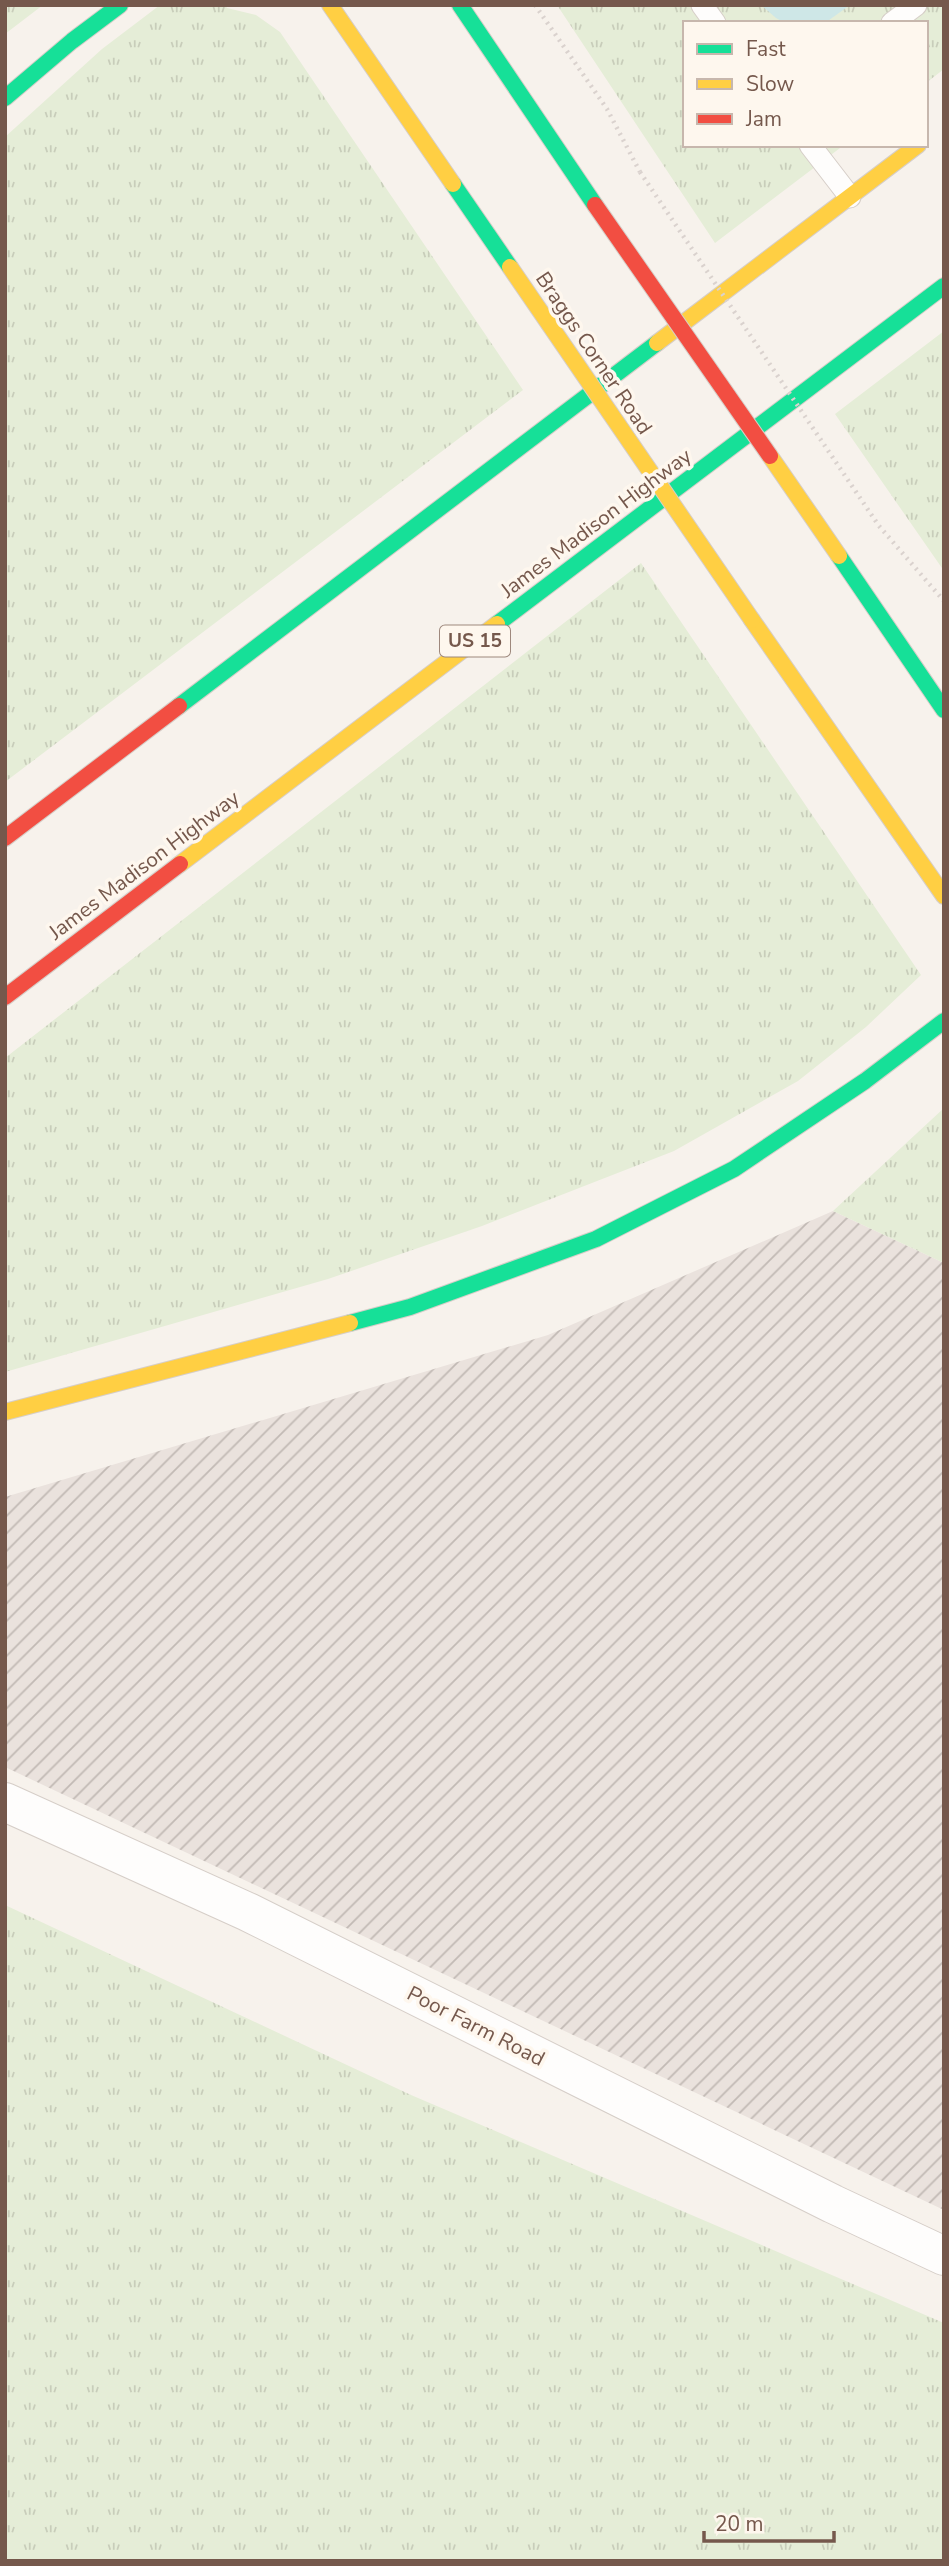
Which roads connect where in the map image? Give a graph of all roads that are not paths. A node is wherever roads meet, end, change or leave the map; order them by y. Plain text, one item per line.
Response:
1 (120, 5) edge
2 (330, 5) edge
3 (460, 5) edge
4 (702, 5) edge
5 (916, 5) edge
6 (714, 21) edge
7 (895, 21) edge
8 (5, 98) edge
9 (812, 147) edge
10 (915, 147) edge
11 (850, 197) junction
12 (944, 286) edge
13 (944, 710) edge
14 (5, 838) edge
15 (944, 896) edge
16 (5, 997) edge
17 (944, 1021) edge
18 (5, 1412) edge
19 (5, 1801) edge
20 (944, 2256) edge

1 - 8 main road
2 - 15 main road, Braggs Corner Road, bridge
3 - 13 main road, bridge
4 - 6 lane
5 - 7 lane
9 - 11 lane
10 - 11 main road
11 - 14 main road
12 - 16 main road, James Madison Highway / US 15
17 - 18 main road
19 - 20 street, Poor Farm Road

